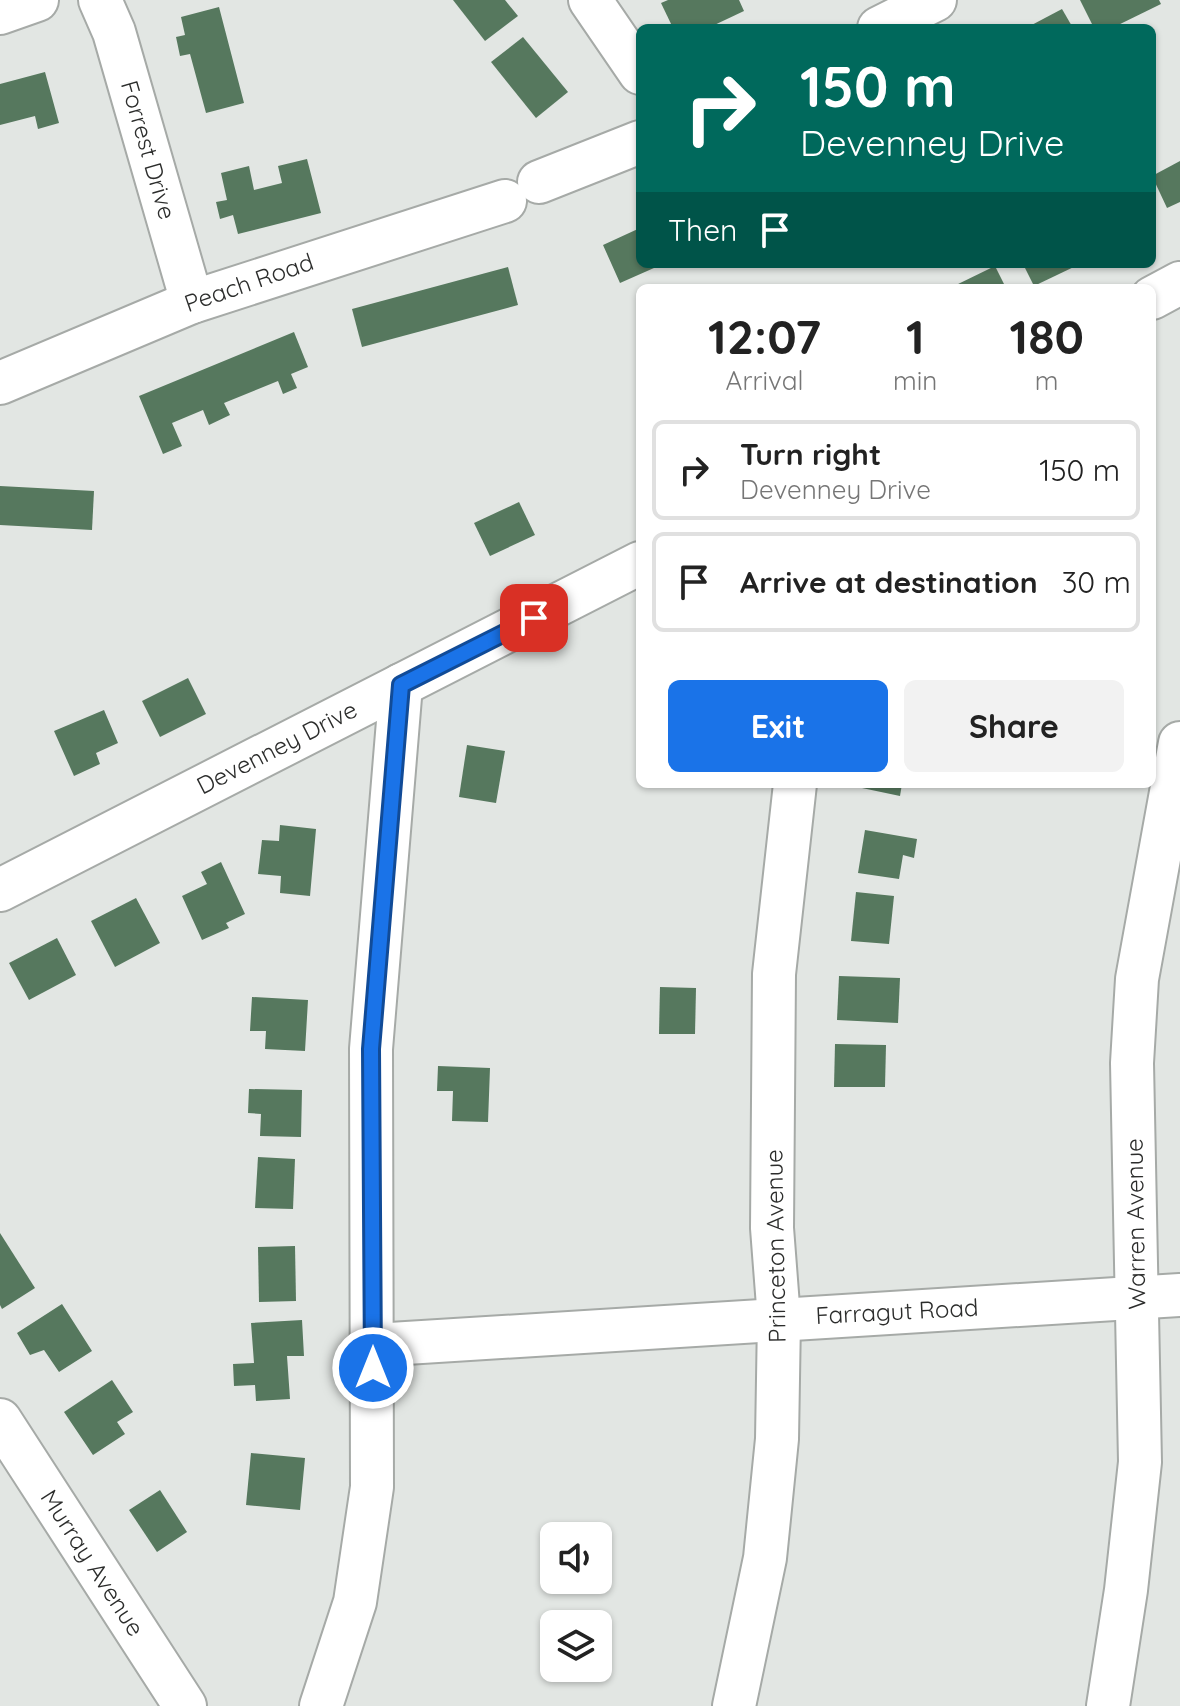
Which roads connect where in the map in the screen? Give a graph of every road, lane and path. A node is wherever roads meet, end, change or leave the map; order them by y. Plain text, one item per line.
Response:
1 (37, 0) edge
2 (100, 0) edge
3 (590, 0) edge
4 (935, 0) edge
5 (0, 13) edge
6 (887, 24) edge
7 (636, 67) edge
8 (636, 144) edge
9 (1180, 283) edge
10 (1156, 296) edge
11 (192, 302) junction
12 (0, 383) edge
13 (636, 565) edge
14 (401, 685) junction
15 (1180, 743) edge
16 (795, 788) edge
17 (0, 890) edge
18 (1180, 1295) edge
19 (1138, 1297) junction
20 (779, 1319) junction
21 (374, 1345) junction
22 (0, 1420) edge
23 (185, 1706) edge
24 (321, 1706) edge
25 (734, 1706) edge
26 (1108, 1706) edge

1 - 5 street
2 - 11 street, Forrest Drive
3 - 7 street
4 - 6 street
8 - 11 street, Peach Road
9 - 10 street
11 - 12 street, Peach Road
13 - 14 street, Devenney Drive
14 - 17 street, Devenney Drive
14 - 21 street
15 - 19 street, Warren Avenue
16 - 20 street, Princeton Avenue
18 - 19 street, Farragut Road
19 - 20 street, Farragut Road
19 - 26 street, Warren Avenue
20 - 21 street, Farragut Road
20 - 25 street, Princeton Avenue
21 - 24 street
22 - 23 street, Murray Avenue

